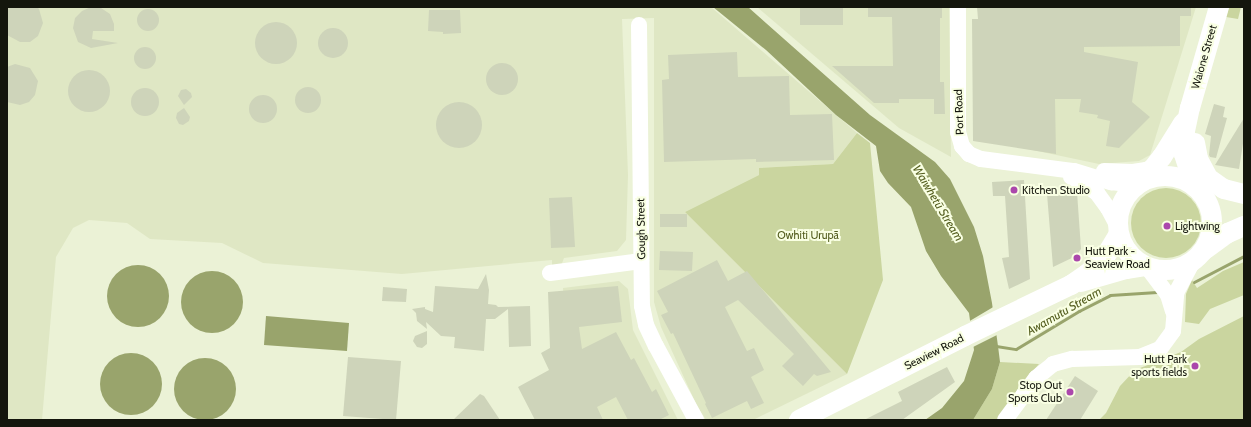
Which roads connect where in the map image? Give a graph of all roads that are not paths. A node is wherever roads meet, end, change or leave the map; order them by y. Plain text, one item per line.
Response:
1 (958, 7) edge
2 (1219, 7) edge
3 (639, 26) dead end
4 (1203, 63) junction
5 (1190, 108) junction
6 (1157, 164) junction
7 (1051, 169) junction
8 (1140, 183) junction
9 (1196, 188) junction
10 (1239, 190) edge
11 (1244, 204) edge
12 (1241, 225) edge
13 (1118, 230) junction
14 (1198, 256) junction
15 (641, 261) junction
16 (1146, 267) junction
17 (550, 273) dead end
18 (1071, 285) junction
19 (1175, 320) junction
20 (696, 420) edge
21 (799, 420) edge
22 (1006, 420) edge

1 - 7 street, Port Road
2 - 4 main road, Waione Street
3 - 15 street, Gough Street
4 - 5 main road, Waione Street
4 - 10 main road
5 - 6 main road, Waione Street
5 - 9 main road, Waione Street
6 - 7 street, Port Road
6 - 8 main road, Waione Street
7 - 8 street, Port Road
7 - 13 street, Port Road
8 - 9 main road
8 - 13 main road
9 - 11 main road
9 - 14 main road
12 - 14 main road
13 - 16 main road
13 - 18 main road, Seaview Road
14 - 16 main road
14 - 19 street
15 - 17 street
15 - 20 street, Gough Street
16 - 18 main road, Seaview Road
16 - 19 street
18 - 21 main road, Seaview Road
19 - 22 street

